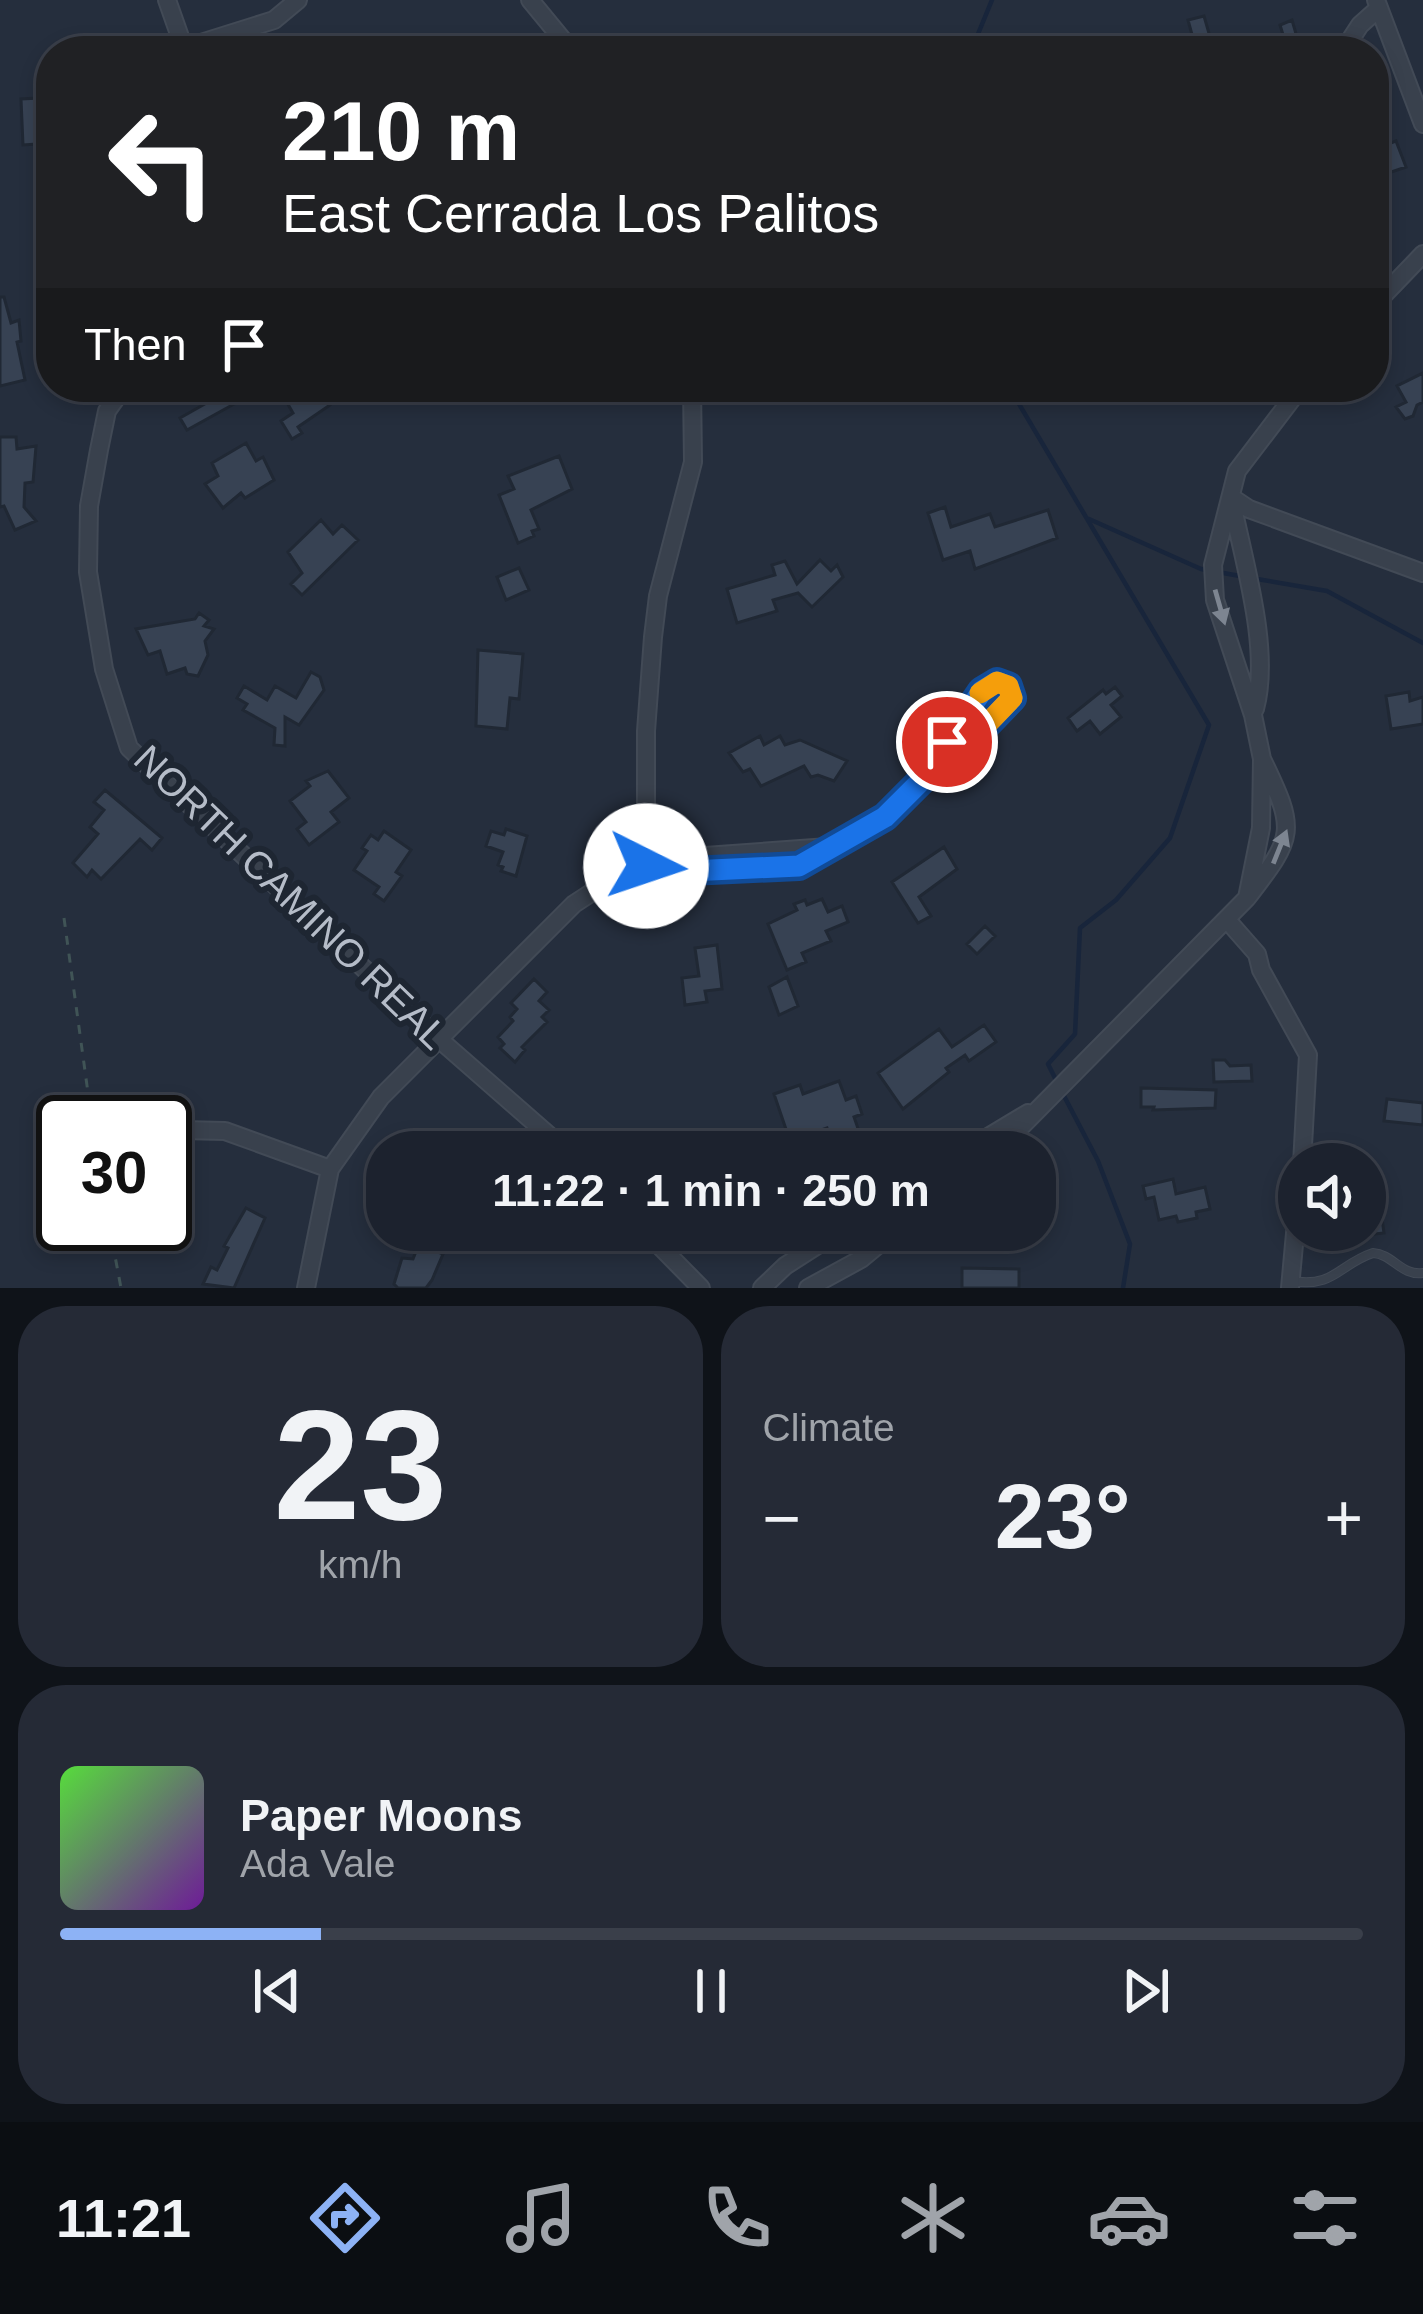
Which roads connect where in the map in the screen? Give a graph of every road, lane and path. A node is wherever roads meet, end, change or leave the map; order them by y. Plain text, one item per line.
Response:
1 (167, 0) edge
2 (298, 0) edge
3 (530, 0) edge
4 (1378, 4) edge
5 (180, 36) edge
6 (225, 36) edge
7 (560, 36) edge
8 (1353, 36) edge
9 (1423, 124) edge
10 (1423, 254) edge
11 (1389, 289) edge
12 (113, 402) edge
13 (692, 402) edge
14 (1289, 402) edge
15 (1231, 496) junction
16 (1423, 573) edge
17 (1253, 715) junction
18 (1262, 759) junction
19 (942, 760) junction
20 (651, 865) junction
21 (1247, 898) junction
22 (64, 918) dead end
23 (1228, 921) junction
24 (440, 1040) junction
25 (88, 1095) edge
26 (1035, 1110) junction
27 (192, 1130) edge
28 (544, 1131) edge
29 (999, 1131) edge
30 (1016, 1131) edge
31 (1303, 1143) edge
32 (330, 1169) junction
33 (115, 1251) edge
34 (664, 1251) edge
35 (808, 1251) edge
36 (871, 1251) edge
37 (1293, 1251) edge
38 (1423, 1273) edge
39 (1290, 1284) edge
40 (121, 1288) edge
41 (306, 1288) edge
42 (700, 1288) edge
43 (762, 1288) edge
44 (808, 1288) edge

1 - 5 street
2 - 6 street
3 - 7 street
4 - 8 street
4 - 9 street
10 - 11 street
12 - 24 street, NORTH CAMINO REAL
13 - 20 street
14 - 15 street
15 - 16 street
15 - 17 street
15 -> 17 street
17 - 18 street
18 - 21 street
21 -> 18 street
19 - 19 street
19 - 20 street
20 - 24 street
21 - 23 street
22 - 25 path
23 - 26 street
23 - 31 street
24 - 28 street, NORTH CAMINO REAL
24 - 32 street
26 - 29 street
26 - 30 street
27 - 32 street
32 - 41 street
33 - 40 path
34 - 42 street
35 - 43 street
36 - 44 street
37 - 39 street
38 - 39 lane

